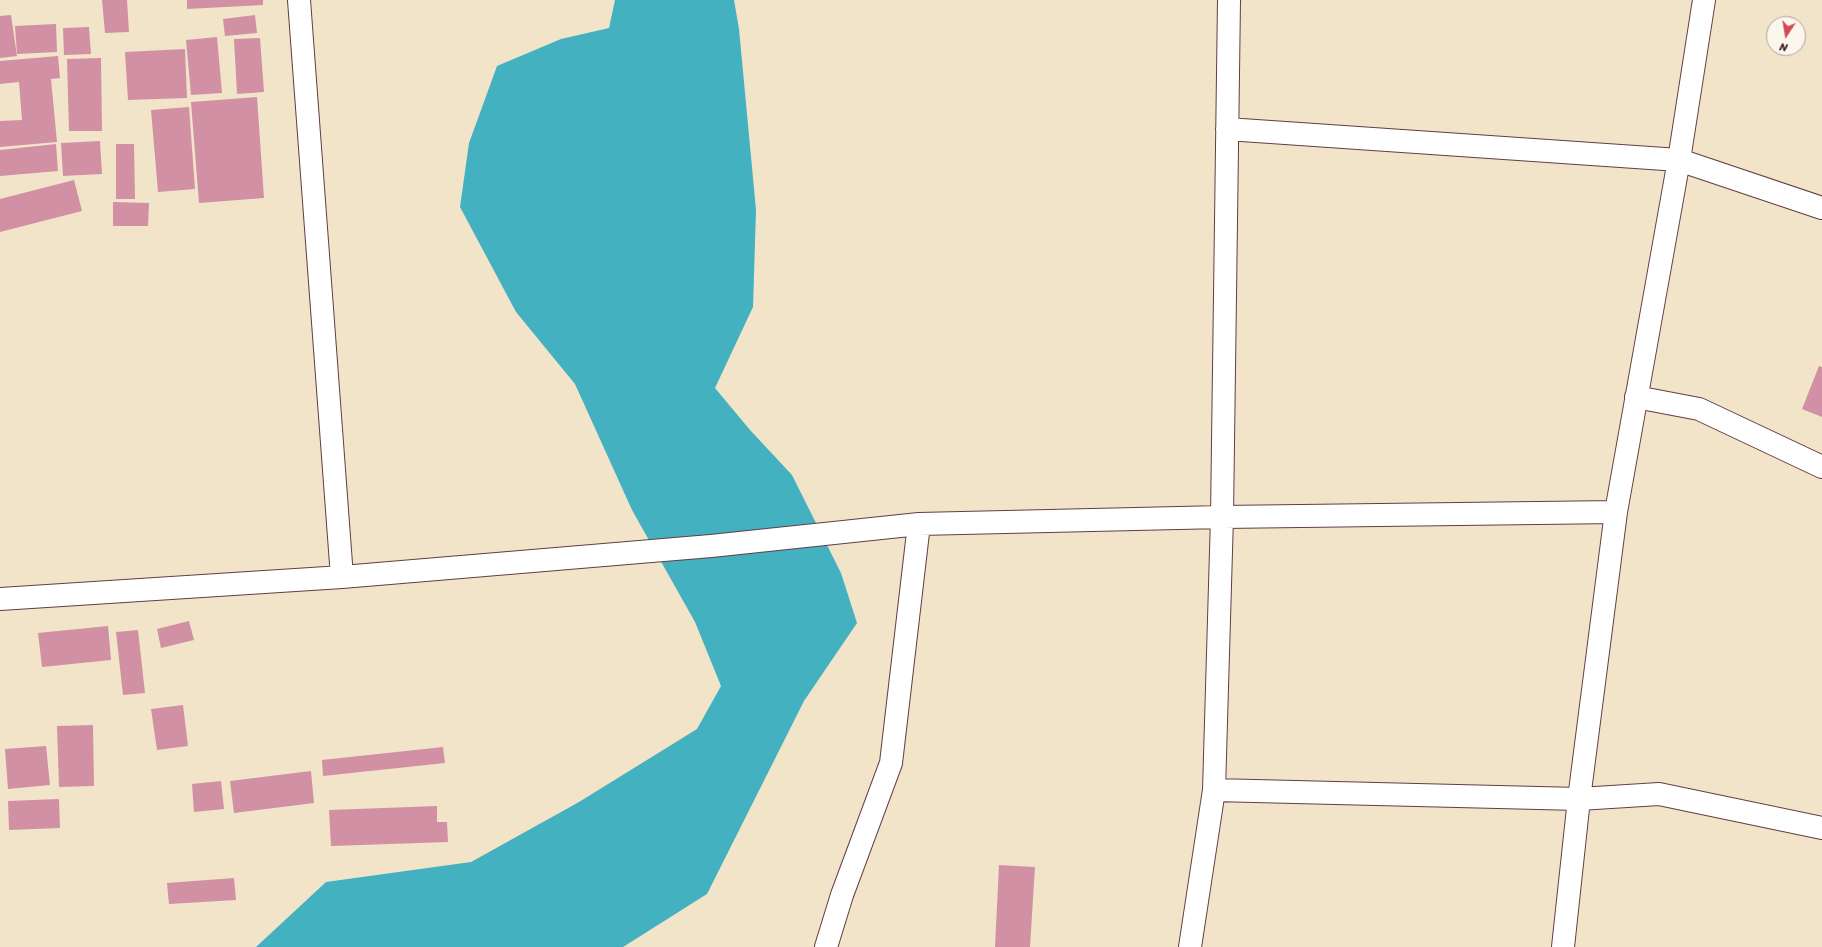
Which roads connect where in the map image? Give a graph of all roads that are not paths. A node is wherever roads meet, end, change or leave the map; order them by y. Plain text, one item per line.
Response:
1 (299, 0) edge
2 (1229, 0) edge
3 (1704, 0) edge
4 (1227, 129) junction
5 (1679, 160) junction
6 (1822, 208) edge
7 (1636, 397) junction
8 (1822, 467) edge
9 (1616, 512) junction
10 (1222, 517) junction
11 (919, 524) junction
12 (342, 577) junction
13 (0, 599) edge
14 (1214, 790) junction
15 (1579, 799) junction
16 (1822, 828) edge
17 (826, 947) edge
18 (1190, 947) edge
19 (1563, 947) edge

1 - 12 street
2 - 4 street
3 - 5 street
4 - 5 street
4 - 10 street
5 - 6 street
5 - 7 street
7 - 8 street
7 - 9 street
9 - 10 street
9 - 15 street
10 - 11 street
10 - 14 street
11 - 12 street
11 - 17 street
12 - 13 street
14 - 15 street
14 - 18 street
15 - 16 street
15 - 19 street

